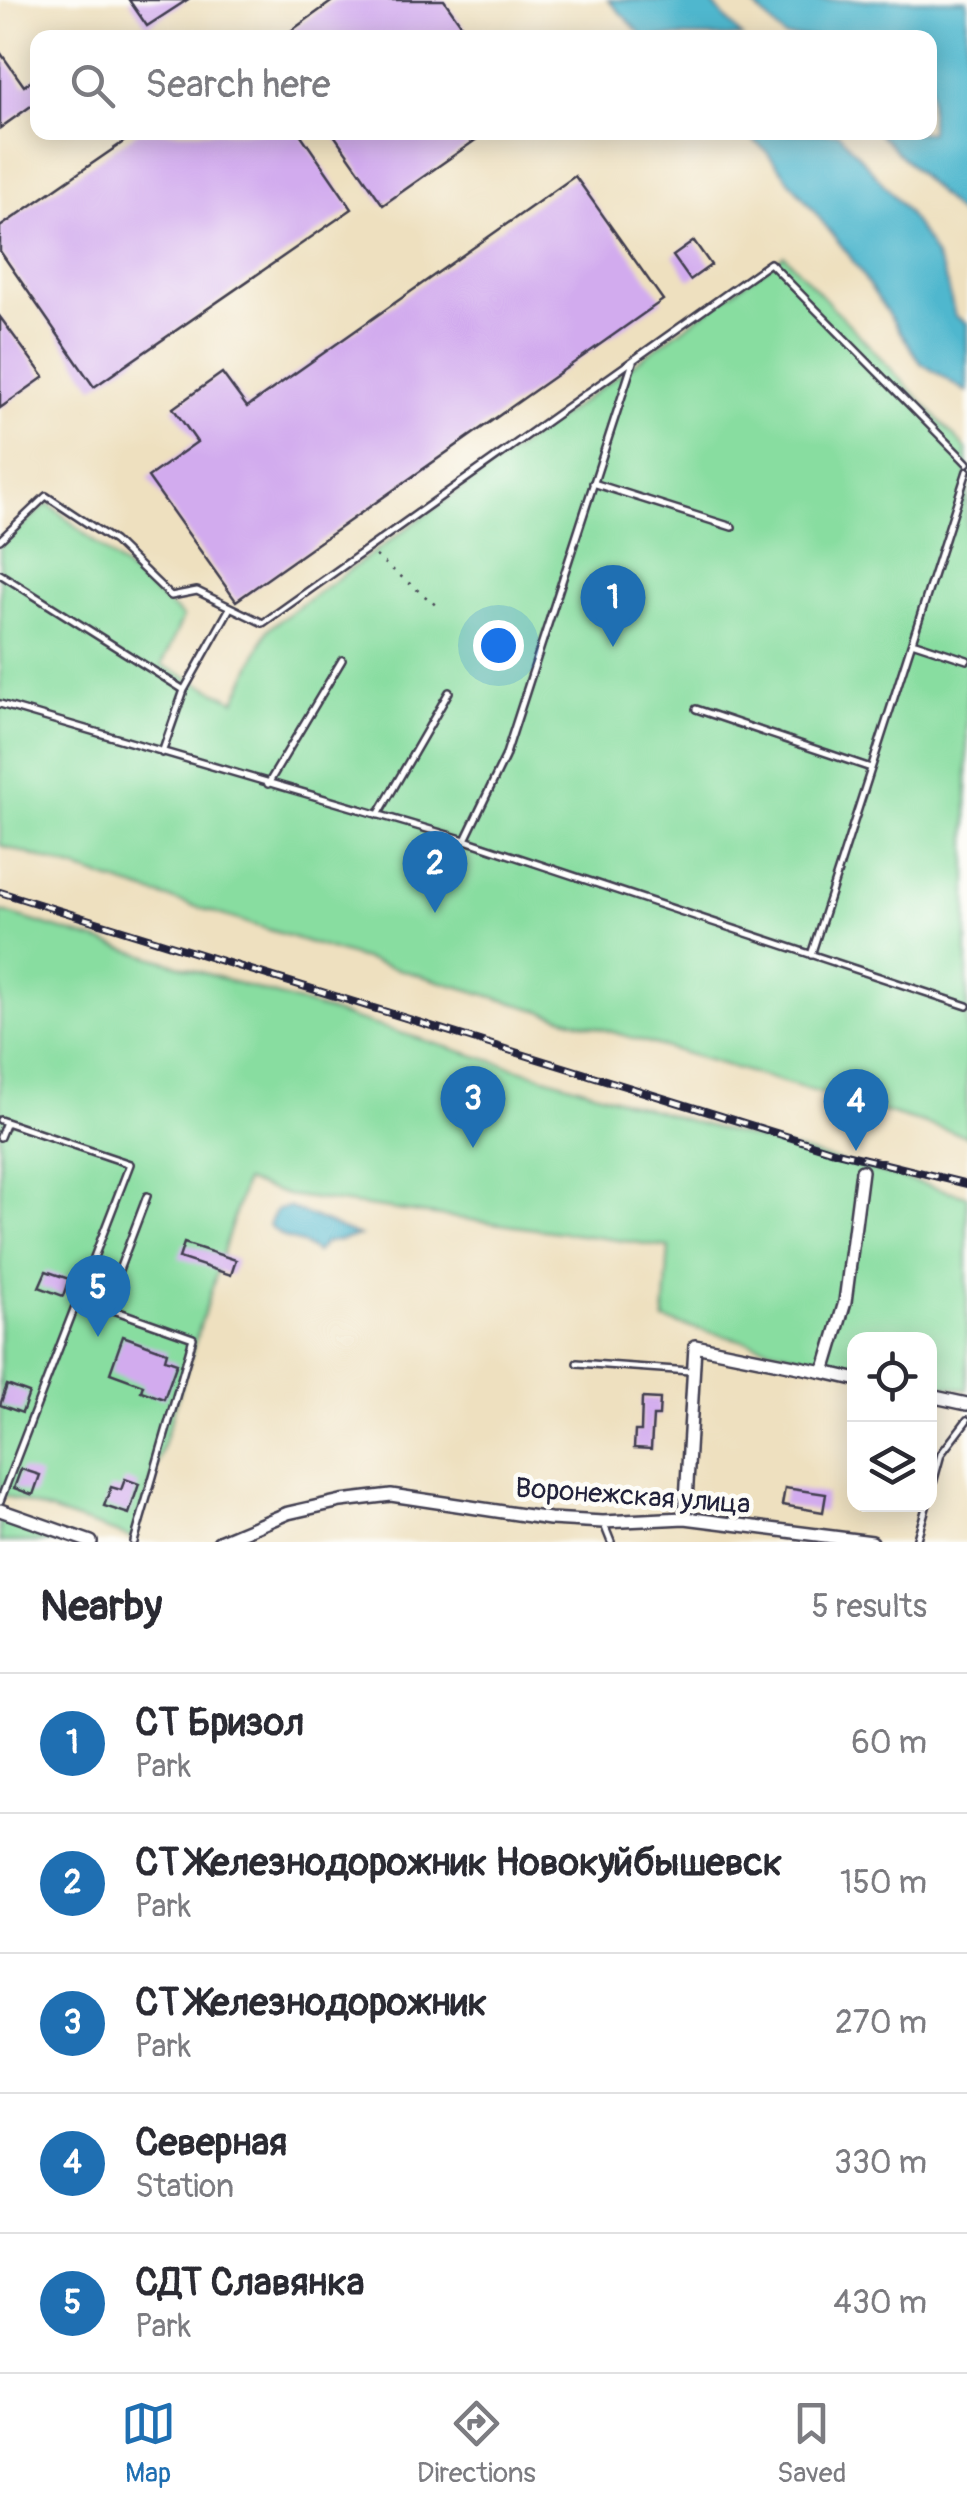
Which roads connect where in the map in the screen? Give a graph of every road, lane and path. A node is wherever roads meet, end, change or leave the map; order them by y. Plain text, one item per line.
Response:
1 (634, 360) junction
2 (967, 463) edge
3 (967, 471) edge
4 (593, 484) junction
5 (732, 527) dead end
6 (0, 540) edge
7 (368, 549) junction
8 (0, 574) edge
9 (436, 606) dead end
10 (230, 608) junction
11 (912, 642) junction
12 (342, 660) dead end
13 (967, 660) edge
14 (184, 690) junction
15 (449, 692) dead end
16 (0, 704) edge
17 (696, 709) dead end
18 (162, 753) junction
19 (872, 768) junction
20 (268, 784) junction
21 (378, 815) junction
22 (465, 840) junction
23 (811, 955) junction
24 (967, 1006) edge
25 (3, 1120) edge
26 (0, 1137) edge
27 (862, 1171) dead end
28 (148, 1196) dead end
29 (577, 1364) dead end
30 (693, 1371) junction
31 (824, 1372) junction
32 (847, 1377) edge
33 (937, 1398) edge
34 (967, 1404) edge
35 (967, 1420) edge
36 (937, 1466) edge
37 (0, 1501) edge
38 (0, 1510) edge
39 (924, 1512) edge
40 (685, 1518) junction
41 (603, 1522) junction
42 (807, 1538) edge
43 (91, 1542) edge
44 (134, 1542) edge
45 (218, 1542) edge
46 (611, 1542) edge
47 (872, 1542) edge
48 (916, 1542) edge

1 - 2 lane
1 - 4 lane
1 - 7 lane
3 - 11 lane
4 - 5 lane
4 - 22 lane
6 - 10 lane
7 - 9 path
7 - 10 lane
8 - 14 lane
10 - 14 lane
11 - 13 lane
11 - 19 lane
12 - 20 lane
14 - 18 lane
15 - 21 lane
16 - 18 lane
17 - 19 lane
18 - 20 lane
19 - 23 lane
20 - 21 lane
21 - 22 lane
22 - 23 lane
23 - 24 lane
25 - 26 lane
25 - 37 lane
27 - 31 street
28 - 44 lane
29 - 30 lane
30 - 31 street
30 - 40 street
31 - 32 street
33 - 34 street
35 - 36 lane
38 - 43 street
39 - 48 lane
40 - 41 street, Воронежская улица
40 - 42 street, Воронежская улица
41 - 45 street, Воронежская улица
41 - 46 lane
42 - 47 street, Воронежская улица

